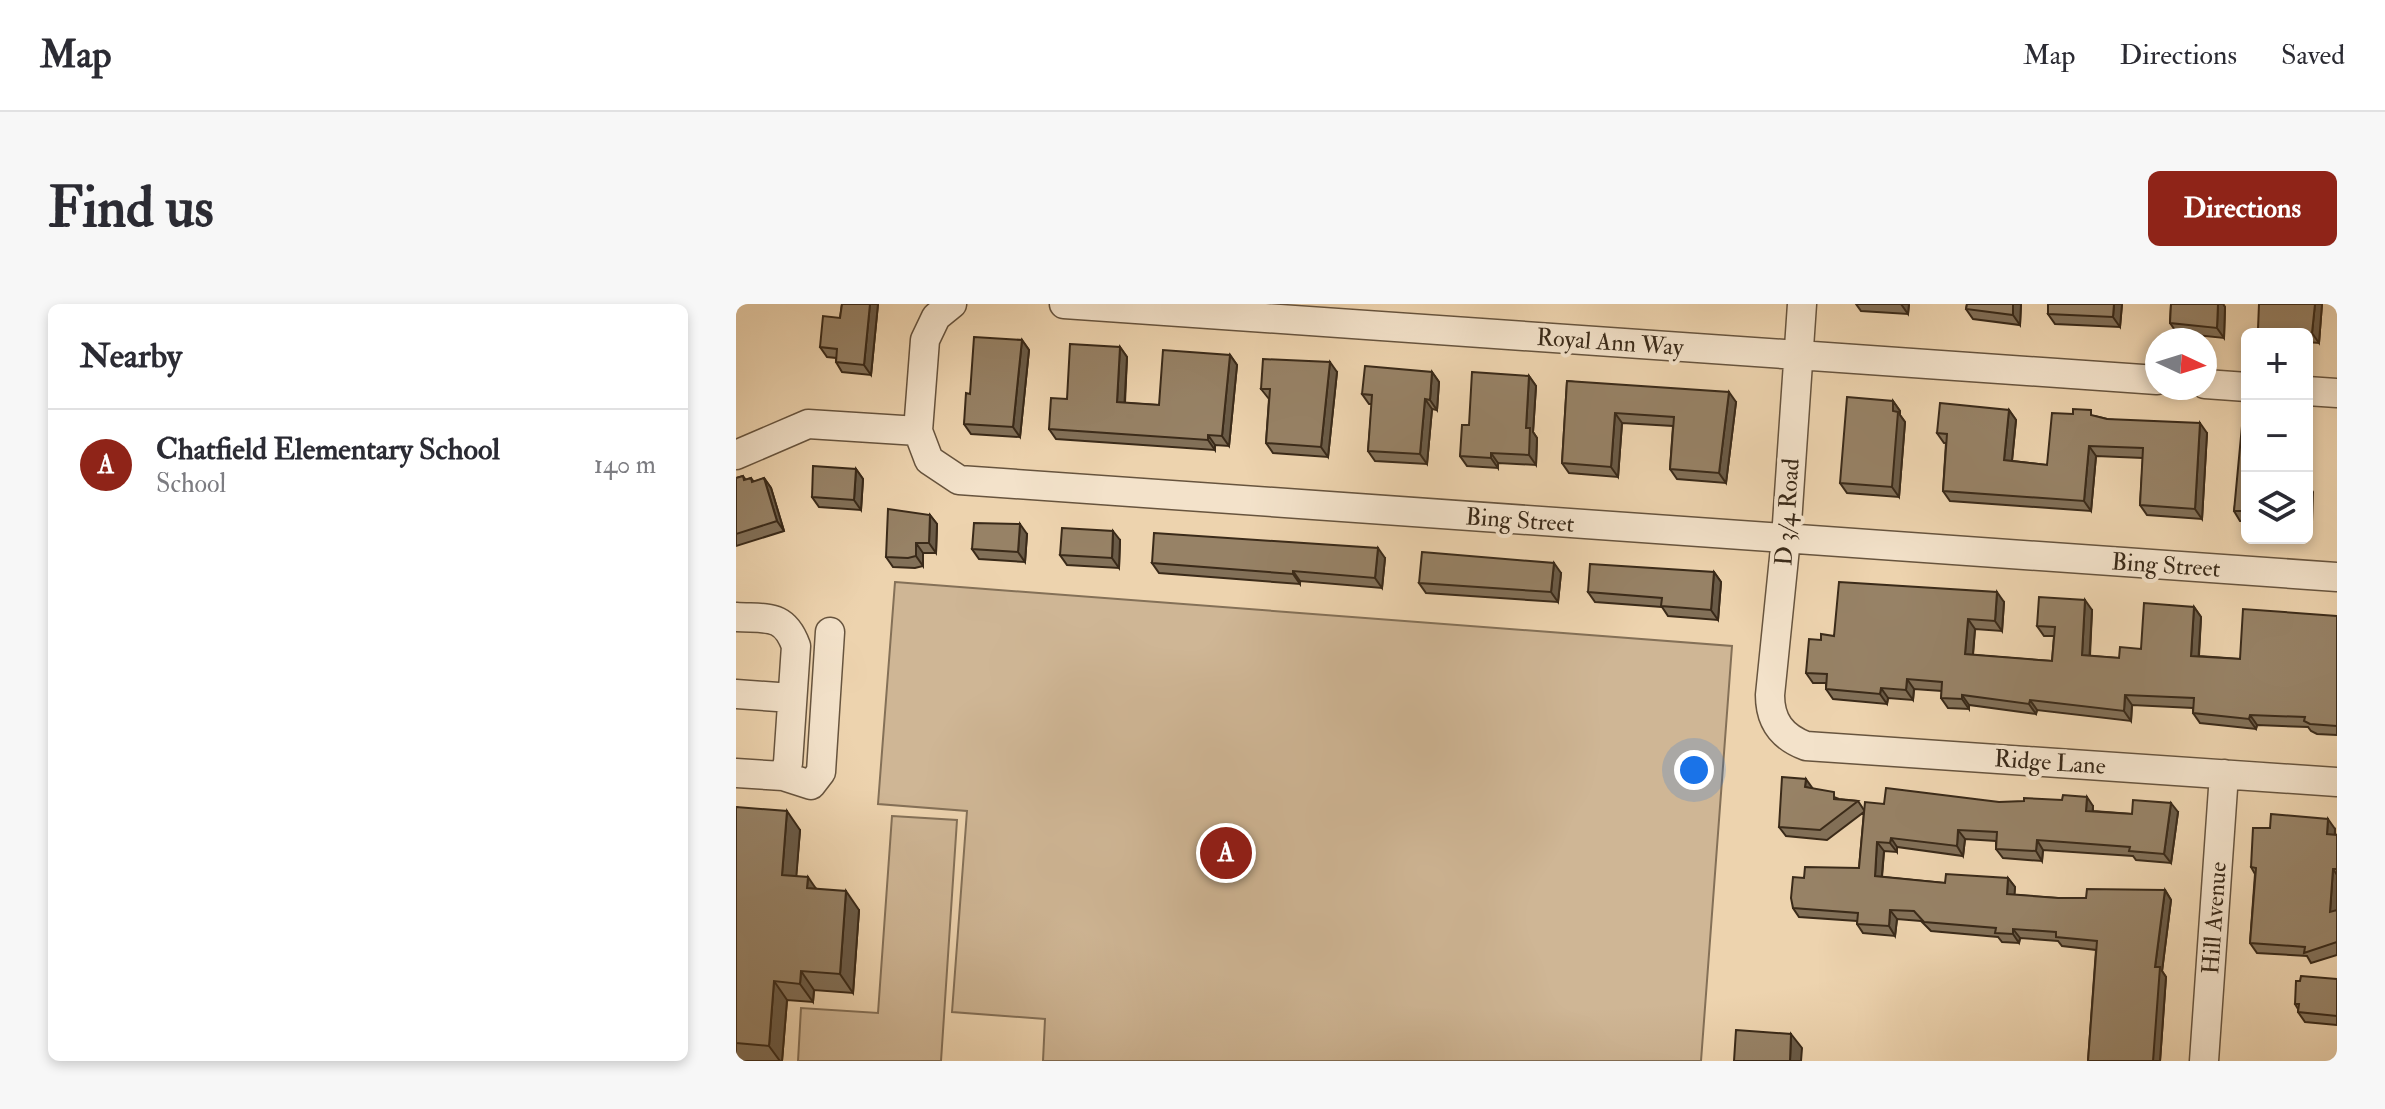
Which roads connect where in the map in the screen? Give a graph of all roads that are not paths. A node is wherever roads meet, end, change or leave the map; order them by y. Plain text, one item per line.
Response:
1 (952, 304) edge
2 (1064, 304) edge
3 (1802, 304) edge
4 (1798, 355) junction
5 (2145, 379) edge
6 (2217, 385) edge
7 (2241, 387) edge
8 (2313, 391) edge
9 (2337, 393) edge
10 (918, 431) junction
11 (736, 455) edge
12 (1786, 538) junction
13 (2337, 577) edge
14 (736, 617) edge
15 (830, 632) dead end
16 (736, 694) edge
17 (792, 698) junction
18 (1773, 720) joint
19 (736, 773) edge
20 (2224, 774) junction
21 (783, 776) junction
22 (2337, 782) edge
23 (2204, 1061) edge

1 - 10 street
2 - 4 street, Royal Ann Way
3 - 4 street, D 3/4 Road
4 - 5 street, Royal Ann Way
4 - 12 street, D 3/4 Road
6 - 7 street
8 - 9 street
10 - 11 street
10 - 12 street, Bing Street
12 - 13 street, Bing Street
12 - 18 street, D 3/4 Road
14 - 17 street
15 - 21 street
16 - 17 street
17 - 21 street
18 - 20 street, Ridge Lane
19 - 21 street
20 - 22 street, Ridge Lane
20 - 23 street, Hill Avenue

